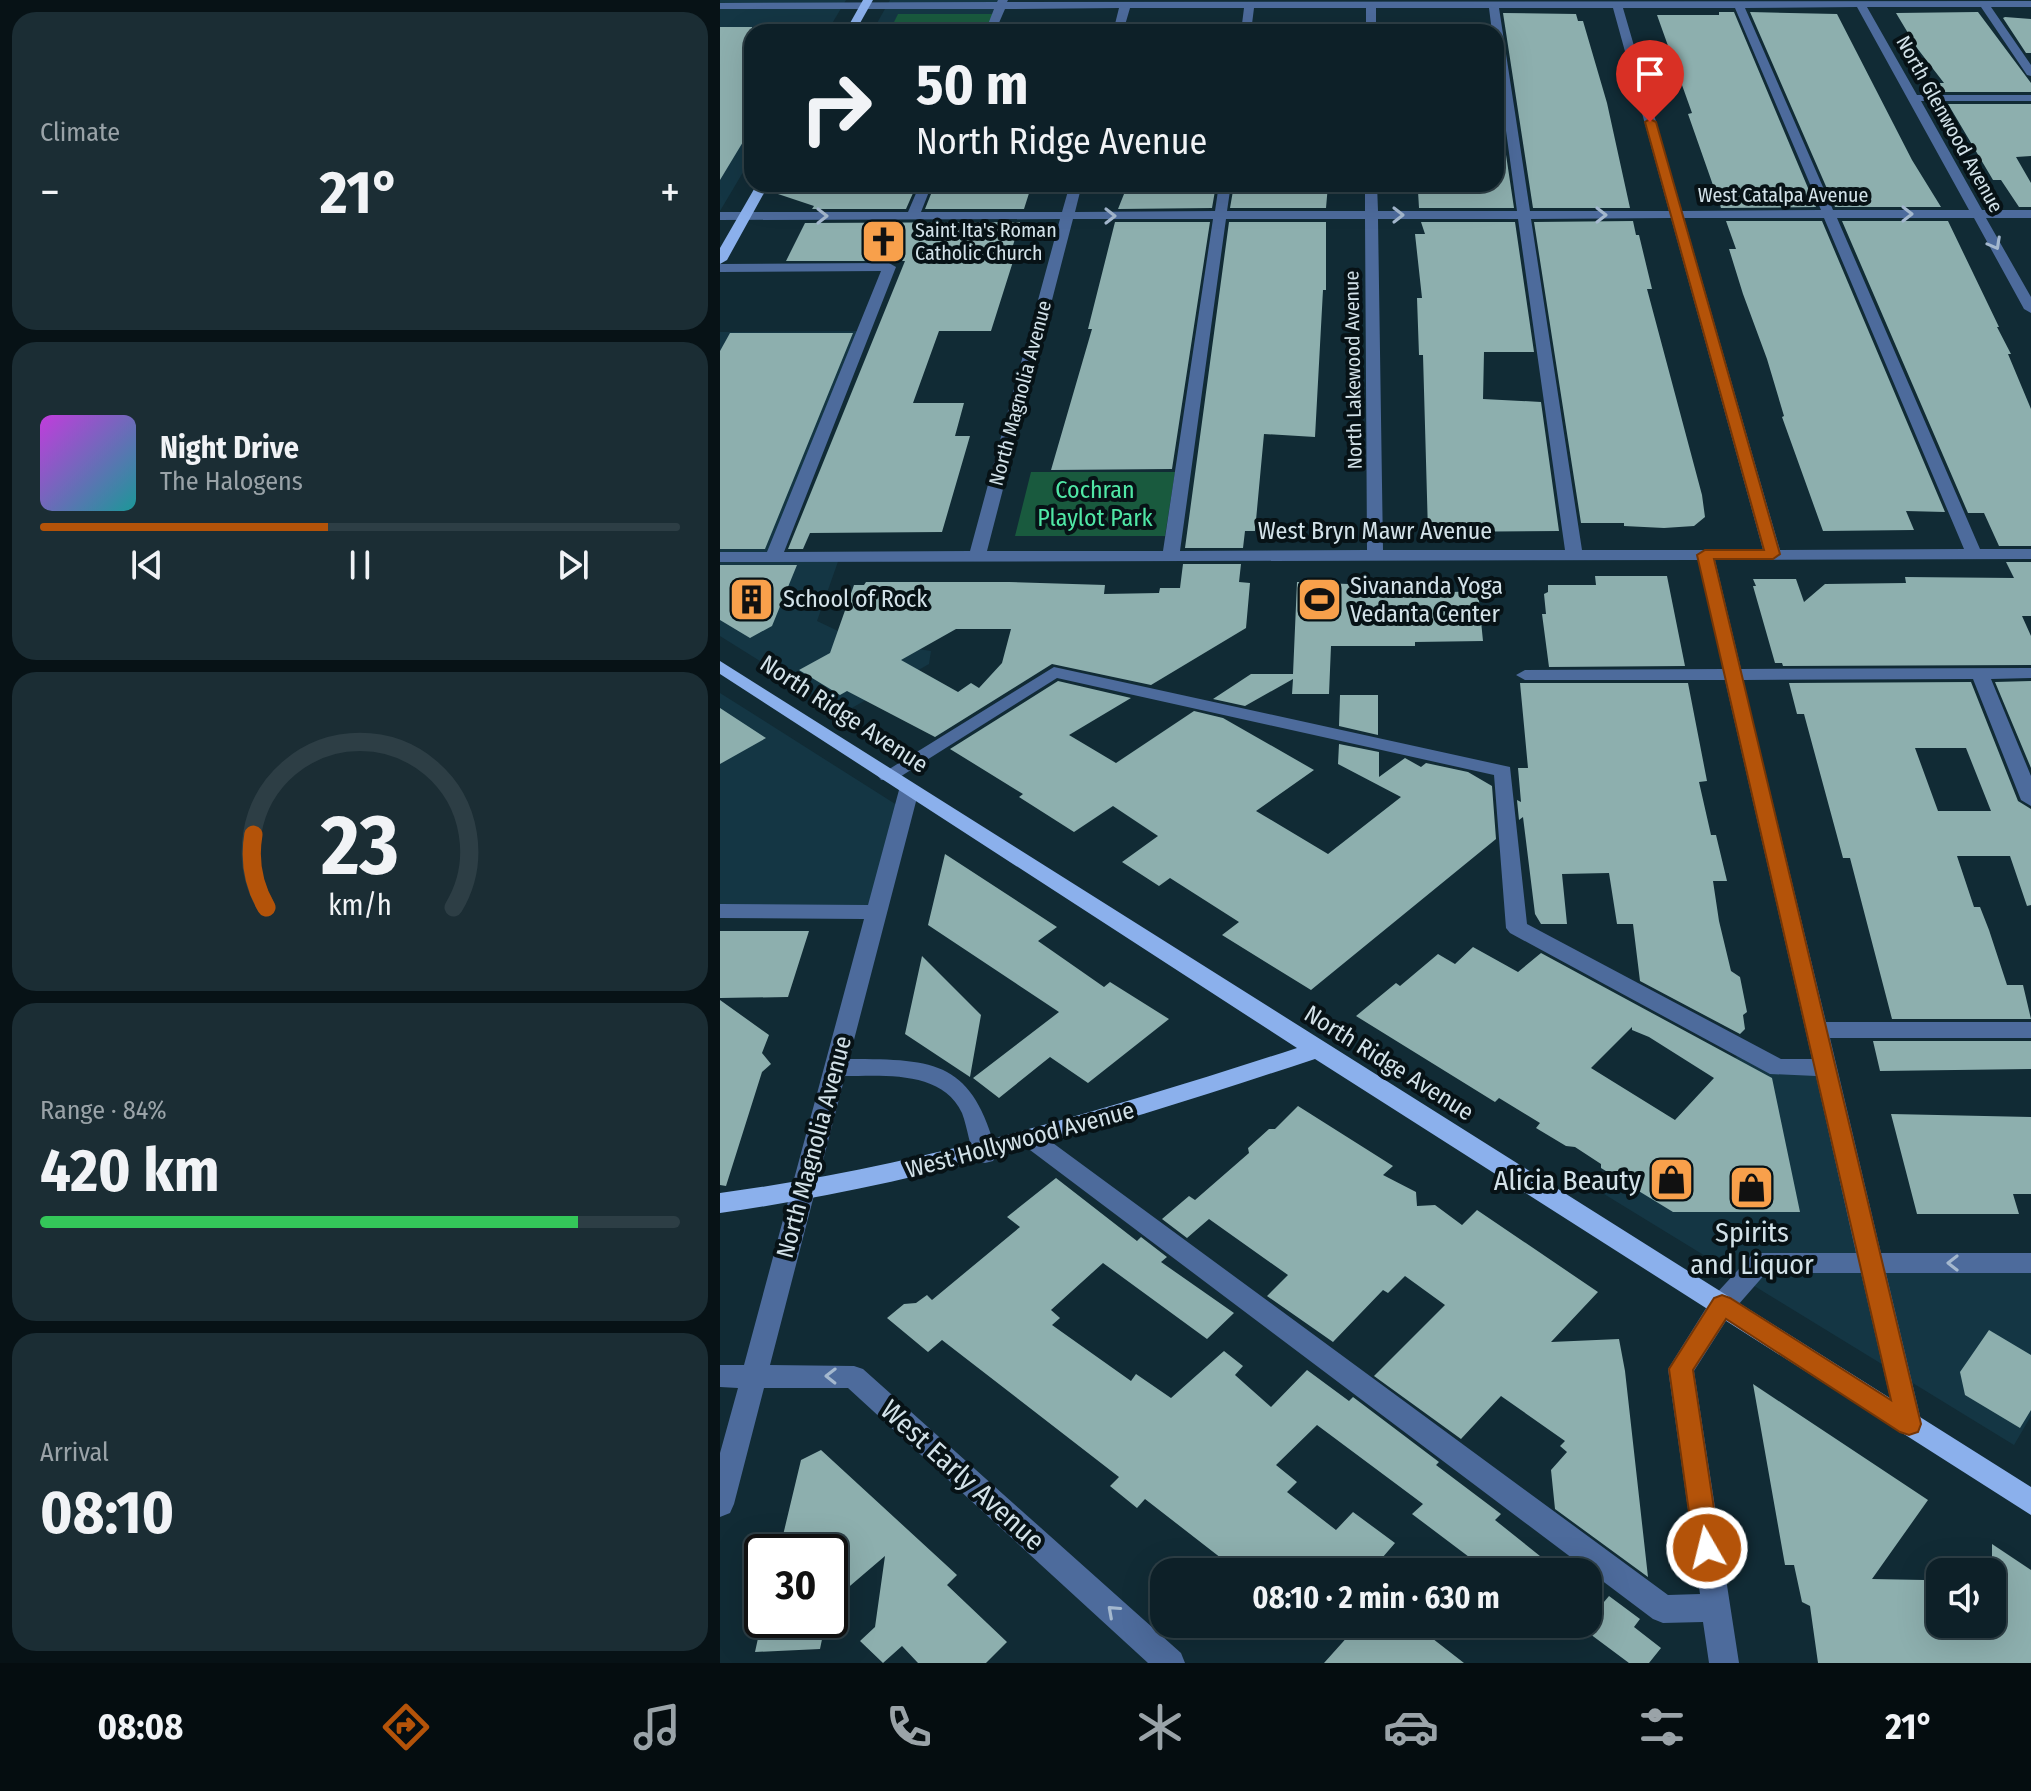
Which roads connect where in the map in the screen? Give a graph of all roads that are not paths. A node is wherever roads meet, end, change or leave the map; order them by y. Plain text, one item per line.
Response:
1 (1371, 2) edge
2 (1493, 2) edge
3 (1616, 2) edge
4 (1738, 2) edge
5 (1860, 2) edge
6 (1982, 2) edge
7 (866, 3) edge
8 (1002, 3) edge
9 (1126, 3) edge
10 (1250, 3) edge
11 (2031, 4) edge
12 (720, 6) edge
13 (854, 24) edge
14 (993, 24) edge
15 (1120, 24) edge
16 (1247, 24) edge
17 (1371, 24) edge
18 (1496, 24) edge
19 (2014, 48) junction
20 (2031, 48) edge
21 (2031, 73) edge
22 (1504, 80) edge
23 (1913, 98) junction
24 (2031, 98) edge
25 (758, 192) edge
26 (923, 192) edge
27 (1074, 192) edge
28 (1224, 192) edge
29 (1371, 192) edge
30 (1829, 214) junction
31 (1978, 214) junction
32 (2031, 214) edge
33 (1220, 215) junction
34 (1371, 215) junction
35 (1523, 215) junction
36 (1676, 215) junction
37 (720, 216) edge
38 (744, 216) junction
39 (913, 216) junction
40 (1067, 216) junction
41 (720, 260) edge
42 (720, 268) edge
43 (2031, 309) edge
44 (1773, 554) junction
45 (1974, 554) junction
46 (2031, 554) edge
47 (1171, 555) junction
48 (1375, 555) junction
49 (1574, 555) junction
50 (1705, 555) junction
51 (774, 556) junction
52 (977, 556) junction
53 (720, 557) edge
54 (720, 666) edge
55 (1980, 673) junction
56 (2031, 673) edge
57 (1733, 674) junction
58 (1525, 675) dead end
59 (888, 776) junction
60 (909, 790) junction
61 (2031, 800) edge
62 (720, 911) edge
63 (877, 912) junction
64 (1816, 1030) junction
65 (2031, 1030) edge
66 (1315, 1051) junction
67 (836, 1067) junction
68 (1825, 1067) junction
69 (1034, 1141) junction
70 (985, 1154) junction
71 (803, 1193) junction
72 (720, 1203) edge
73 (1871, 1263) junction
74 (2031, 1263) edge
75 (1722, 1305) junction
76 (720, 1376) edge
77 (754, 1376) junction
78 (1909, 1424) junction
79 (2031, 1502) edge
80 (720, 1504) edge
81 (1716, 1608) junction
82 (1170, 1663) edge
83 (1724, 1663) edge

1 - 2 street
1 - 10 street
1 - 17 street
2 - 3 street
2 - 18 street
3 - 4 street
3 - 36 street
4 - 5 street
4 - 30 street
5 - 6 street
5 - 23 street, North Glenwood Avenue
6 - 11 street
6 - 19 street
7 - 8 street
7 - 12 street
7 - 13 main road
8 - 9 street
8 - 14 street
9 - 10 street
9 - 15 street
10 - 16 street
19 - 20 street
19 - 21 street
22 - 35 street
23 - 24 street
23 - 31 street, North Glenwood Avenue
25 - 38 main road
26 - 39 street
27 - 40 street, North Magnolia Avenue
28 - 33 street
29 - 34 street, North Lakewood Avenue
30 -> 31 street, West Catalpa Avenue
30 - 36 street, West Catalpa Avenue
30 - 45 street
31 - 32 street, West Catalpa Avenue
31 -> 43 street, North Glenwood Avenue
33 - 34 street, West Catalpa Avenue
40 -> 33 street, West Catalpa Avenue
33 - 47 street
34 -> 35 street, West Catalpa Avenue
34 - 48 street, North Lakewood Avenue
35 -> 36 street, West Catalpa Avenue
35 - 49 street
36 - 44 street
37 - 38 street, West Catalpa Avenue
38 -> 39 street, West Catalpa Avenue
38 - 41 main road
39 - 40 street, West Catalpa Avenue
40 - 52 street, North Magnolia Avenue
42 - 51 street
44 - 45 street, West Bryn Mawr Avenue
44 - 50 street, West Bryn Mawr Avenue
45 - 46 street, West Bryn Mawr Avenue
47 - 48 street, West Bryn Mawr Avenue
47 - 52 street, West Bryn Mawr Avenue
48 - 49 street, West Bryn Mawr Avenue
49 - 50 street, West Bryn Mawr Avenue
50 - 57 street
51 - 52 street, West Bryn Mawr Avenue
51 - 53 street, West Bryn Mawr Avenue
54 - 59 main road, North Ridge Avenue
55 - 56 street
55 - 57 street
55 - 61 street
57 - 58 street
57 - 64 street
59 - 60 main road, North Ridge Avenue
59 - 68 street
60 - 63 street, North Magnolia Avenue
60 - 66 main road, North Ridge Avenue
62 - 63 street
63 - 67 street, North Magnolia Avenue
64 - 65 street
64 - 68 street
66 - 69 main road, West Hollywood Avenue
66 - 75 main road, North Ridge Avenue
67 - 70 street
67 - 71 street, North Magnolia Avenue
68 - 73 street
69 - 70 main road, West Hollywood Avenue
69 - 81 street
70 - 71 main road, West Hollywood Avenue
71 - 72 main road, West Hollywood Avenue
71 - 77 street, North Magnolia Avenue
74 -> 73 street
73 - 75 street
73 - 78 street
75 - 78 main road, North Ridge Avenue
75 - 81 street
76 - 77 street, West Early Avenue
77 - 80 street, North Magnolia Avenue
82 -> 77 street, West Early Avenue
78 - 79 main road, North Ridge Avenue
81 - 83 street

